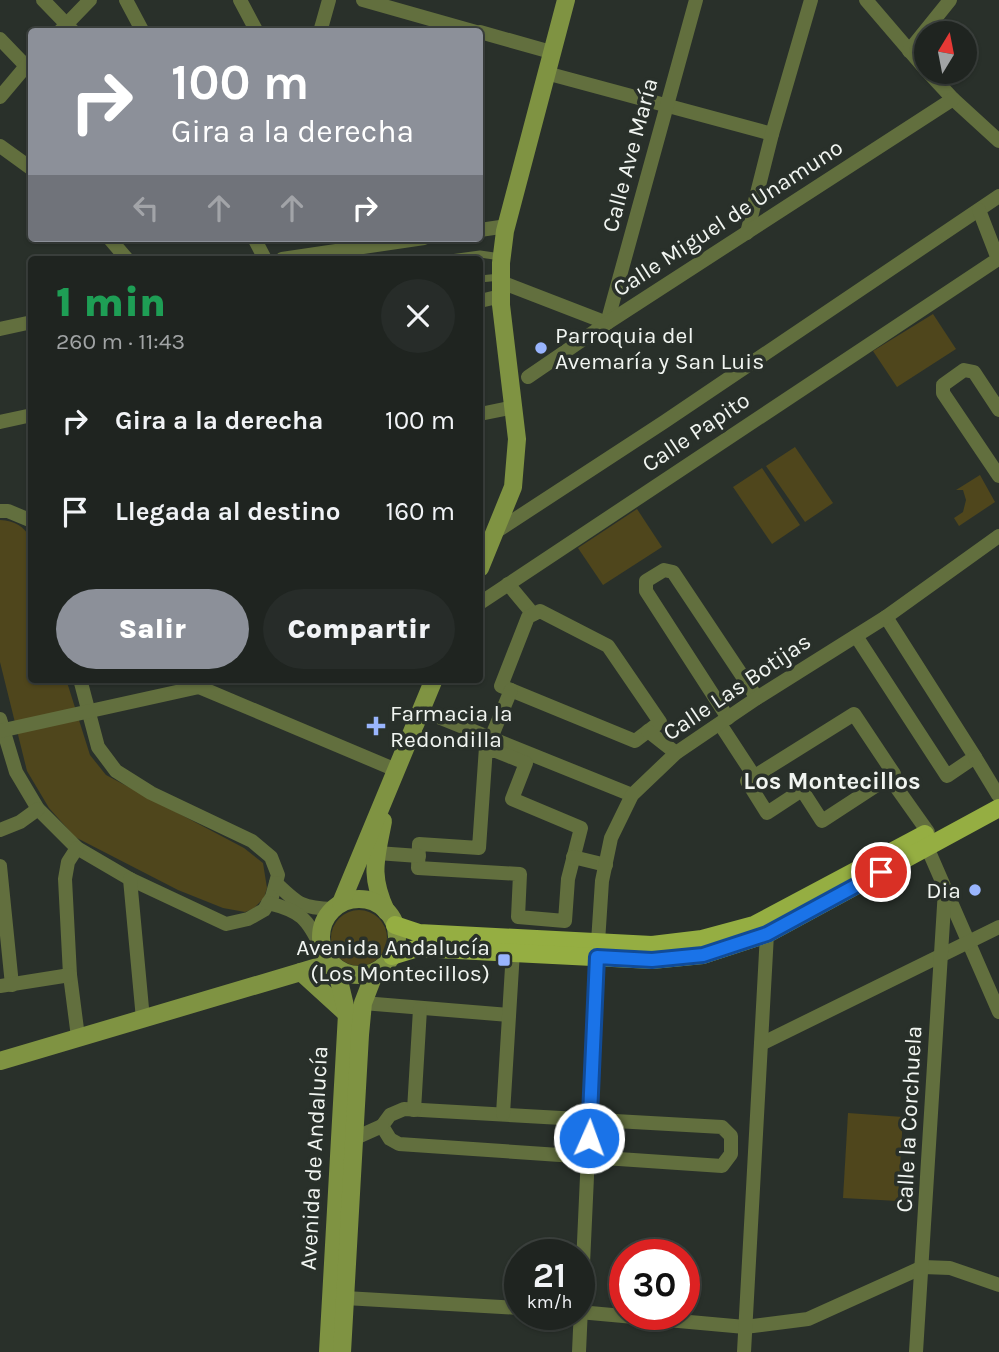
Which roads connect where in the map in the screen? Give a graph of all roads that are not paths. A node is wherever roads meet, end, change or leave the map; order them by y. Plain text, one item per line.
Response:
1 (43, 0) edge
2 (90, 0) edge
3 (126, 0) edge
4 (240, 0) edge
5 (329, 0) edge
6 (363, 0) edge
7 (566, 0) edge
8 (696, 0) edge
9 (811, 0) edge
10 (866, 0) edge
11 (950, 0) edge
12 (65, 28) edge
13 (67, 28) edge
14 (141, 28) edge
15 (255, 28) edge
16 (321, 28) edge
17 (464, 28) edge
18 (483, 33) edge
19 (0, 39) edge
20 (909, 51) junction
21 (551, 52) junction
22 (914, 57) edge
23 (28, 62) edge
24 (546, 73) junction
25 (939, 84) edge
26 (0, 97) edge
27 (953, 99) junction
28 (668, 106) junction
29 (772, 134) junction
30 (999, 141) edge
31 (0, 146) edge
32 (28, 166) edge
33 (999, 196) edge
34 (979, 210) junction
35 (507, 226) junction
36 (483, 230) edge
37 (747, 233) junction
38 (112, 242) edge
39 (397, 242) edge
40 (124, 256) edge
41 (302, 256) edge
42 (465, 256) edge
43 (502, 258) junction
44 (999, 259) edge
45 (483, 280) edge
46 (501, 285) junction
47 (483, 299) edge
48 (28, 323) edge
49 (607, 323) junction
50 (0, 328) edge
51 (528, 377) dead end
52 (998, 405) edge
53 (514, 407) junction
54 (483, 413) edge
55 (28, 416) edge
56 (0, 422) edge
57 (999, 477) edge
58 (0, 511) edge
59 (28, 519) edge
60 (494, 533) junction
61 (999, 537) edge
62 (483, 557) edge
63 (508, 584) junction
64 (483, 601) edge
65 (533, 614) junction
66 (886, 617) junction
67 (856, 636) junction
68 (81, 683) edge
69 (432, 683) edge
70 (511, 690) junction
71 (757, 698) junction
72 (421, 710) junction
73 (88, 711) junction
74 (724, 721) junction
75 (1, 727) edge
76 (648, 731) junction
77 (491, 738) junction
78 (511, 751) junction
79 (676, 753) junction
80 (975, 757) junction
81 (396, 770) junction
82 (754, 776) junction
83 (889, 777) junction
84 (388, 790) junction
85 (632, 795) junction
86 (999, 795) edge
87 (37, 808) junction
88 (999, 808) edge
89 (0, 830) edge
90 (927, 840) junction
91 (77, 848) junction
92 (377, 853) junction
93 (419, 856) junction
94 (573, 857) junction
95 (606, 865) junction
96 (0, 866) edge
97 (130, 879) junction
98 (276, 883) junction
99 (945, 890) junction
100 (268, 903) junction
101 (337, 906) junction
102 (391, 918) junction
103 (542, 919) junction
104 (3, 923) edge
105 (999, 927) edge
106 (767, 934) junction
107 (541, 939) junction
108 (968, 942) junction
109 (598, 949) junction
110 (513, 951) junction
111 (942, 954) junction
112 (392, 956) junction
113 (330, 960) junction
114 (301, 972) junction
115 (375, 972) junction
116 (70, 975) junction
117 (6, 986) edge
118 (363, 1003) junction
119 (420, 1009) junction
120 (999, 1012) edge
121 (347, 1014) junction
122 (509, 1015) junction
123 (143, 1019) junction
124 (78, 1037) junction
125 (761, 1044) junction
126 (0, 1061) edge
127 (414, 1110) junction
128 (355, 1112) junction
129 (503, 1114) junction
130 (590, 1119) junction
131 (382, 1126) junction
132 (353, 1139) junction
133 (731, 1154) junction
134 (755, 1156) junction
135 (589, 1157) junction
136 (584, 1239) edge
137 (923, 1267) junction
138 (999, 1285) edge
139 (345, 1298) junction
140 (504, 1307) edge
141 (595, 1313) edge
142 (745, 1327) junction
143 (580, 1330) edge
144 (328, 1352) edge
145 (342, 1352) edge
146 (579, 1352) edge
147 (744, 1352) edge
148 (916, 1352) edge

1 - 12 street
2 - 13 street
3 - 14 street
4 - 15 street
5 - 16 street
6 - 17 street
7 - 21 main road
8 - 28 street, Calle Ave María
9 - 29 street
10 - 20 street
11 - 20 street
18 - 21 street
19 - 23 street
20 - 22 street
21 - 24 main road
23 - 26 street
24 - 28 street
24 - 35 main road
25 - 27 street
27 - 30 street
27 - 37 street, Calle Miguel de Unamuno
28 - 29 street
28 - 49 street, Calle Ave María
29 - 37 street
31 - 32 street
33 - 34 street
34 - 44 street, Calle Papito
34 - 60 street
35 - 36 street
35 - 43 main road
37 - 49 street, Calle Miguel de Unamuno
38 - 40 street
39 - 41 street
42 - 43 lane
43 - 46 main road
44 - 63 street, Calle Papito
45 - 46 lane
46 - 47 street
46 - 49 street
46 - 53 main road
48 - 50 street
49 - 51 street, Calle Miguel de Unamuno
52 - 57 street
53 - 54 street
53 - 60 main road
55 - 56 street
58 - 59 street
60 - 62 main road
61 - 66 street, Calle Las Botijas
63 - 64 street, Calle Papito
63 - 65 street
65 - 70 street
65 - 76 street
66 - 67 street, Calle Las Botijas
66 - 80 street
67 - 71 street, Calle Las Botijas
67 - 80 street
68 - 73 street
69 - 72 main road
70 - 76 street
70 - 77 street
71 - 74 street, Calle Las Botijas
71 - 74 street
72 - 77 street
72 - 81 main road
73 - 75 street
73 - 81 street
73 - 98 street
74 - 79 street, Calle Las Botijas
74 - 82 street
75 - 87 street
76 - 79 street
77 - 78 street
78 - 85 street
78 - 93 street
78 - 94 street
79 - 85 street, Calle Las Botijas
80 - 86 street
81 - 84 main road
82 - 83 street
82 - 83 street
83 - 90 street
84 - 92 main road
84 - 101 main road
85 - 95 street, Calle Las Botijas
86 - 90 main road
87 - 89 street
87 - 91 street
88 - 90 main road
90 - 99 street
90 - 106 main road
90 - 109 main road
91 - 97 street
91 - 116 street
92 - 93 street
92 - 102 main road
93 - 103 street
94 - 95 street
94 - 103 street
95 - 109 street, Calle Las Botijas
96 - 104 street
97 - 100 street
97 - 123 street
98 - 100 street
98 - 101 street
99 - 108 street
99 - 111 street, Calle la Corchuela
100 - 113 street
101 - 102 main road
101 - 113 main road
102 - 107 main road
102 - 112 main road
103 - 107 street
104 - 117 street
105 - 108 street
106 - 109 main road
106 - 125 street
107 - 109 main road
108 - 111 street
108 - 120 street
109 - 110 main road
109 - 130 street, Calle Las Botijas
110 - 112 main road
110 - 122 street
111 - 125 street
111 - 137 street, Calle la Corchuela
112 - 115 main road
113 - 114 main road
113 - 115 main road
113 - 121 main road, Avenida de Andalucía
114 - 121 main road
114 - 123 main road
115 - 118 main road, Avenida de Andalucía
116 - 117 street
116 - 124 street
118 - 119 street
118 - 128 main road, Avenida de Andalucía
119 - 122 street
119 - 127 street
121 - 144 main road, Avenida de Andalucía
122 - 129 street
123 - 124 main road
124 - 126 main road
125 - 134 street
127 - 129 street
127 - 131 street
128 - 131 street
128 - 132 main road, Avenida de Andalucía
129 - 130 street
130 - 133 street
130 - 135 street, Calle Las Botijas
131 - 132 street
131 - 135 street
132 - 139 main road, Avenida de Andalucía
133 - 134 street
133 - 135 street
134 - 142 street
135 - 136 street, Calle Las Botijas
137 - 138 street
137 - 142 street
137 - 148 street, Calle la Corchuela
139 - 140 street
139 - 145 main road, Avenida de Andalucía
141 - 142 street
142 - 147 street
143 - 146 street, Calle Las Botijas

